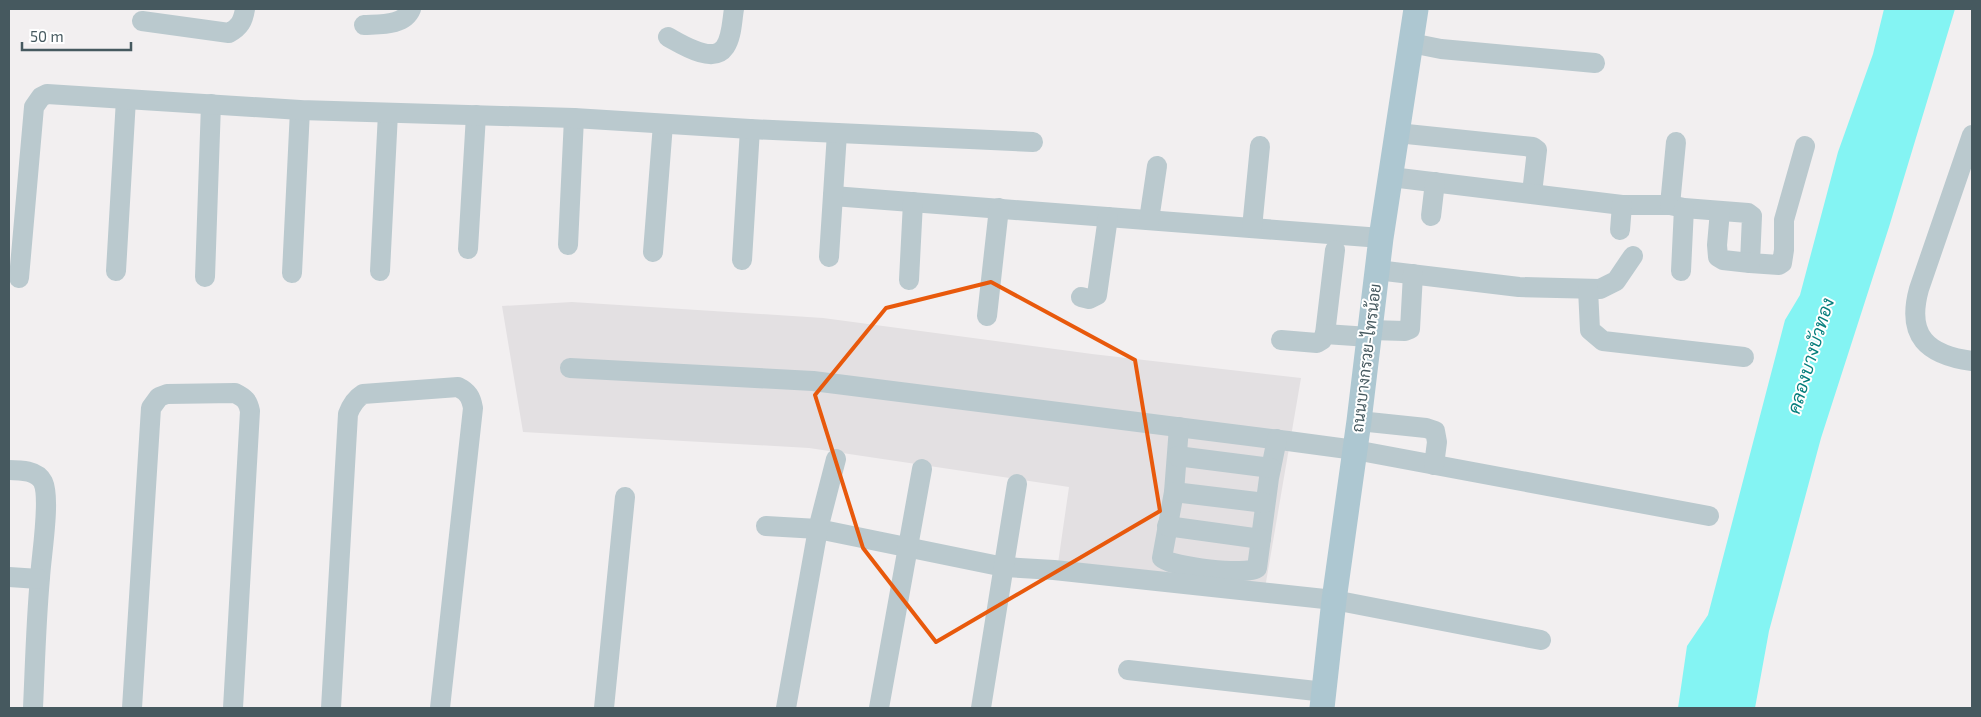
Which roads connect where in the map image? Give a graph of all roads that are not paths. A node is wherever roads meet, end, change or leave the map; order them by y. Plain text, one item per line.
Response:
1 (245, 9) edge
2 (411, 9) edge
3 (734, 9) edge
4 (1416, 9) edge
5 (142, 21) dead end
6 (364, 25) dead end
7 (668, 37) dead end
8 (1411, 43) junction
9 (1595, 63) dead end
10 (126, 99) junction
11 (211, 104) junction
12 (300, 110) junction
13 (388, 113) junction
14 (476, 115) junction
15 (574, 118) junction
16 (663, 124) junction
17 (750, 129) junction
18 (837, 133) junction
19 (1398, 133) junction
20 (1972, 135) edge
21 (1033, 142) dead end
22 (1676, 142) dead end
23 (1260, 146) dead end
24 (1805, 146) dead end
25 (1157, 166) dead end
26 (1391, 177) junction
27 (1435, 182) junction
28 (1532, 193) junction
29 (833, 196) junction
30 (913, 202) junction
31 (1622, 205) junction
32 (1677, 206) junction
33 (999, 208) junction
34 (1720, 210) junction
35 (1431, 216) dead end
36 (1108, 217) junction
37 (1149, 220) junction
38 (1252, 228) junction
39 (1620, 230) dead end
40 (1381, 238) junction
41 (568, 245) dead end
42 (468, 250) dead end
43 (1335, 250) dead end
44 (653, 252) dead end
45 (1633, 256) dead end
46 (829, 257) dead end
47 (742, 260) dead end
48 (1750, 263) junction
49 (1377, 270) junction
50 (116, 271) dead end
51 (380, 271) dead end
52 (1681, 271) dead end
53 (292, 273) dead end
54 (1413, 274) junction
55 (205, 277) dead end
56 (19, 278) dead end
57 (909, 280) dead end
58 (1588, 289) junction
59 (1081, 297) dead end
60 (987, 316) dead end
61 (1325, 334) junction
62 (1370, 334) junction
63 (1281, 340) dead end
64 (1744, 358) dead end
65 (1972, 361) edge
66 (570, 368) dead end
67 (1359, 421) junction
68 (1179, 427) junction
69 (1277, 439) junction
70 (1355, 450) junction
71 (1177, 456) junction
72 (836, 459) dead end
73 (1434, 465) junction
74 (1271, 468) junction
75 (922, 469) dead end
76 (9, 470) edge
77 (1016, 484) dead end
78 (1174, 492) junction
79 (626, 497) dead end
80 (1265, 503) junction
81 (1709, 516) dead end
82 (766, 526) dead end
83 (1167, 526) junction
84 (818, 529) junction
85 (1261, 539) junction
86 (907, 546) junction
87 (1004, 567) junction
88 (9, 576) edge
89 (40, 579) junction
90 (1334, 600) junction
91 (1541, 640) dead end
92 (1128, 670) dead end
93 (1323, 700) edge
94 (33, 708) edge
95 (132, 708) edge
96 (233, 708) edge
97 (331, 708) edge
98 (440, 708) edge
99 (604, 708) edge
100 (786, 708) edge
101 (879, 708) edge
102 (980, 708) edge

1 - 5 street
2 - 6 street
3 - 7 street
4 - 8 main road, ถนนบางกรวย-ไทรน้อย
8 - 9 street
8 - 19 main road, ถนนบางกรวย-ไทรน้อย
10 - 11 street
10 - 50 street
10 - 56 street
11 - 12 street
11 - 55 street
12 - 13 street
12 - 53 street
13 - 14 street
13 - 51 street
14 - 15 street
14 - 42 street
15 - 16 street
15 - 41 street
16 - 17 street
16 - 44 street
17 - 18 street
17 - 47 street
18 - 21 street
18 - 29 street
19 - 26 main road, ถนนบางกรวย-ไทรน้อย
19 - 28 street
20 - 65 street
22 - 32 street
23 - 38 street
24 - 48 street
25 - 37 street
26 - 27 street
26 - 40 main road, ถนนบางกรวย-ไทรน้อย
27 - 28 street
27 - 35 street
28 - 31 street
29 - 30 street
29 - 46 street
30 - 33 street
30 - 57 street
31 - 32 street
31 - 39 street
32 - 34 street
32 - 52 street
33 - 36 street
33 - 60 street
34 - 48 street
34 - 48 street
36 - 37 street
36 - 59 street
37 - 38 street
38 - 40 street
40 - 49 main road, ถนนบางกรวย-ไทรน้อย
43 - 61 street
45 - 58 street
49 - 54 street
49 - 62 main road, ถนนบางกรวย-ไทรน้อย
54 - 58 street
54 - 62 street
58 - 64 street
61 - 62 street
61 - 63 street
62 - 67 main road, ถนนบางกรวย-ไทรน้อย
66 - 68 street
67 - 70 main road, ถนนบางกรวย-ไทรน้อย
67 - 73 street
68 - 69 street
68 - 71 street
69 - 70 street
69 - 74 street
70 - 73 street
70 - 90 main road, ถนนบางกรวย-ไทรน้อย
71 - 74 street
71 - 78 street
72 - 84 street
73 - 81 street
74 - 80 street
75 - 86 street
76 - 89 street
77 - 87 street
78 - 80 street
78 - 83 street
79 - 99 street
80 - 85 street
82 - 84 street
83 - 85 street
83 - 85 street
84 - 86 street
84 - 100 street
86 - 87 street
86 - 101 street
87 - 90 street
87 - 102 street
88 - 89 street
89 - 94 street
90 - 91 street
90 - 93 main road, ถนนบางกรวย-ไทรน้อย
92 - 93 street
95 - 96 street
97 - 98 street

